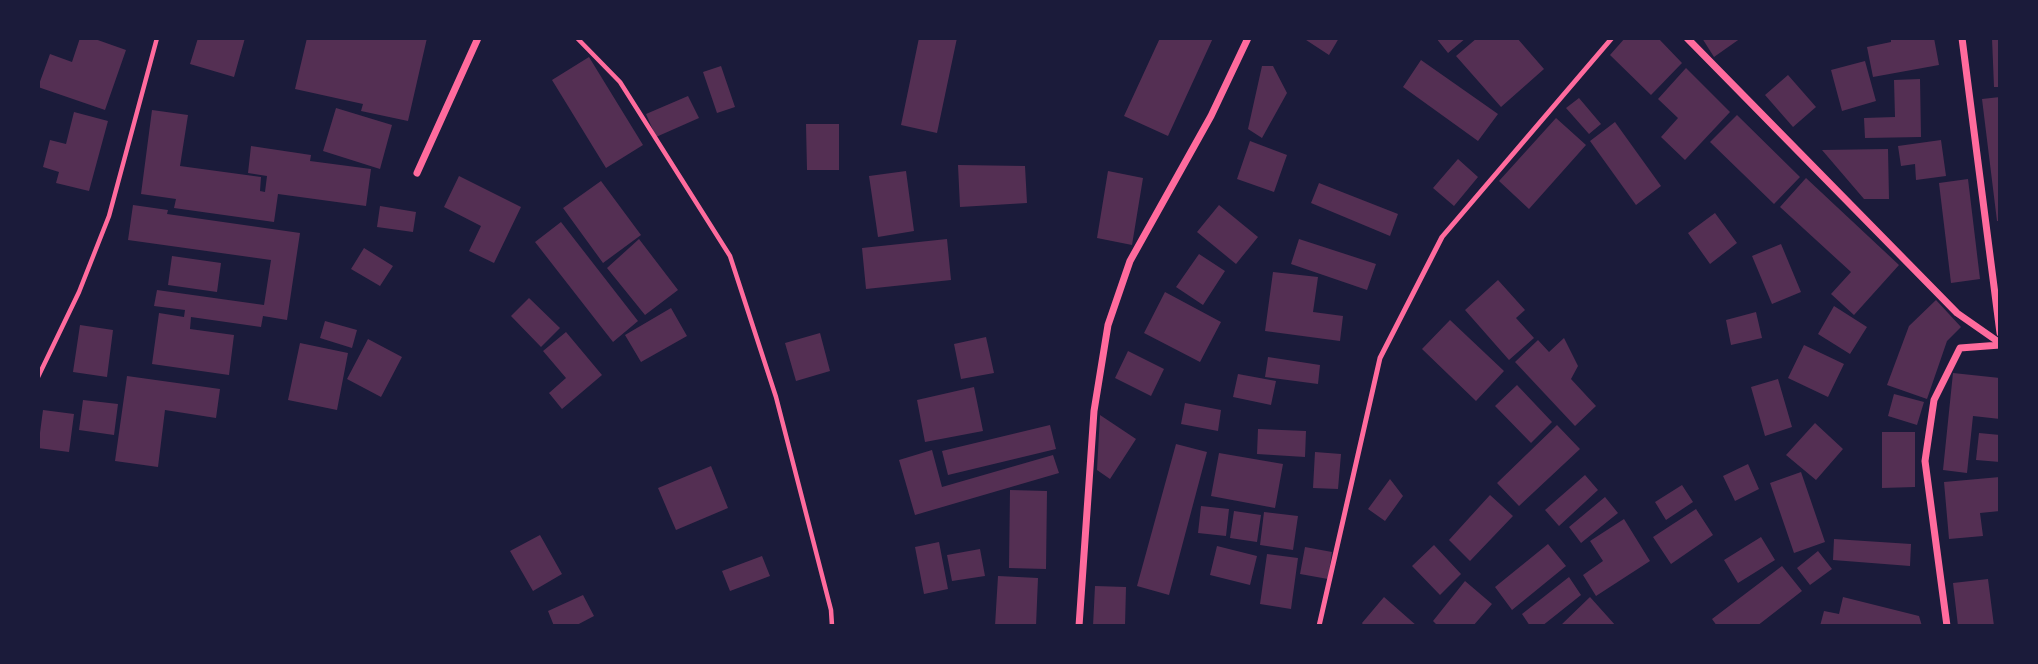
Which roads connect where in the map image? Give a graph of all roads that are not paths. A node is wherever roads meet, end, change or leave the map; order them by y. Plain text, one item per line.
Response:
1 (478, 38) edge
2 (1248, 38) edge
3 (1612, 38) edge
4 (1687, 38) edge
5 (1962, 38) edge
6 (417, 173) dead end
7 (2000, 332) edge
8 (2000, 344) edge
9 (1079, 625) edge
10 (1319, 625) edge
11 (1947, 625) edge

1 - 6 street
2 - 9 street
3 - 10 lane
4 - 8 street
5 - 7 street
8 - 11 street

